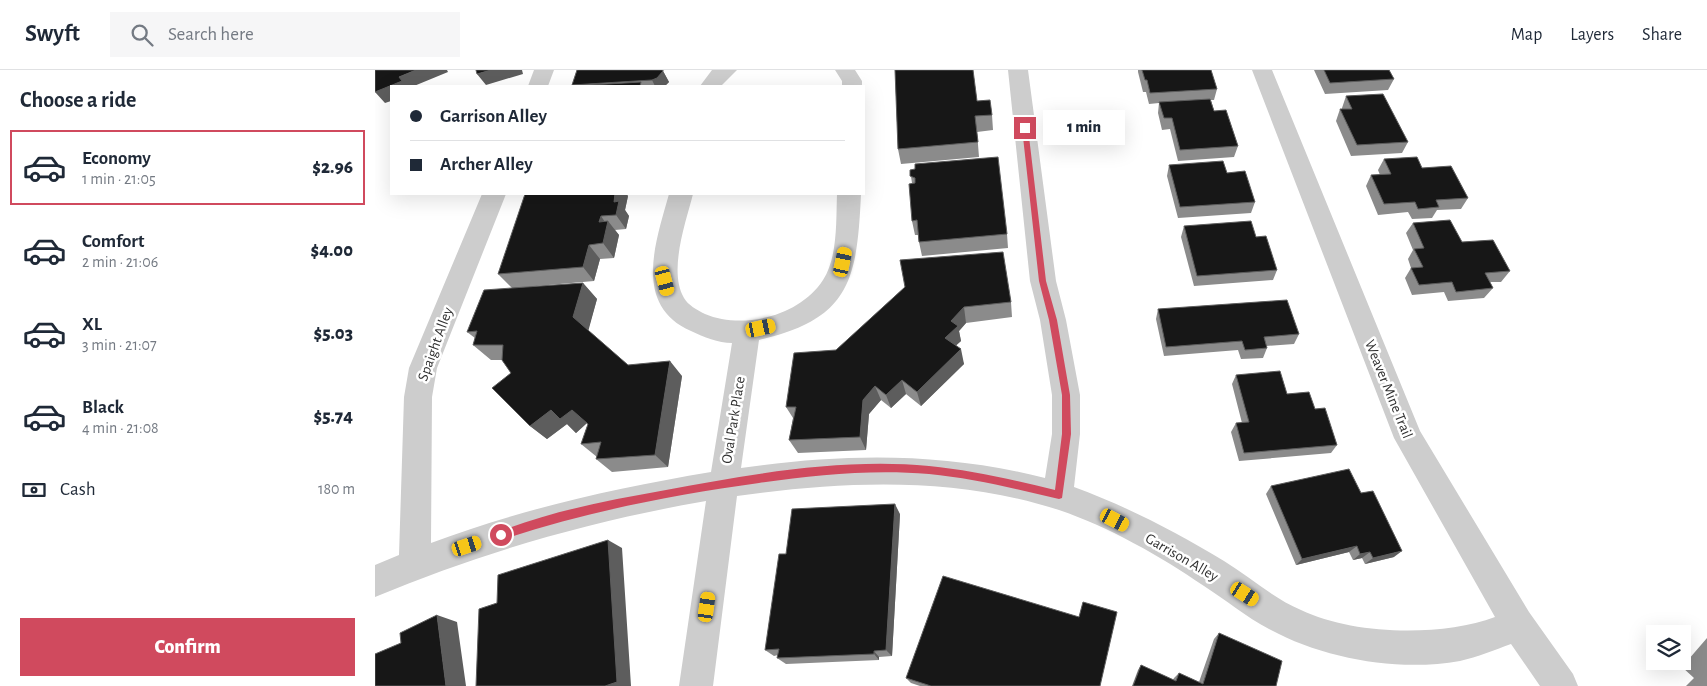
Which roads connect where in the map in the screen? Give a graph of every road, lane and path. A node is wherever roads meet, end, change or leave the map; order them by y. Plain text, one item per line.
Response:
1 (544, 70) edge
2 (727, 70) edge
3 (845, 70) edge
4 (1018, 70) edge
5 (1262, 70) edge
6 (538, 85) edge
7 (711, 85) edge
8 (852, 85) edge
9 (494, 195) edge
10 (681, 195) edge
11 (849, 195) edge
12 (747, 332) junction
13 (724, 484) junction
14 (1059, 495) junction
15 (415, 563) junction
16 (375, 581) edge
17 (1517, 624) junction
18 (696, 686) edge
19 (1561, 686) edge

1 - 6 street
2 - 7 street
3 - 8 street
4 - 14 street
5 - 17 street, Weaver Mine Trail
9 - 15 street, Spaight Alley
10 - 12 street
11 - 12 street
12 - 13 street, Oval Park Place
13 - 14 street, Garrison Alley
13 - 15 street, Garrison Alley
13 - 18 street, Oval Park Place
14 - 17 street, Garrison Alley
15 - 16 street, Garrison Alley
17 - 19 street, Weaver Mine Trail

